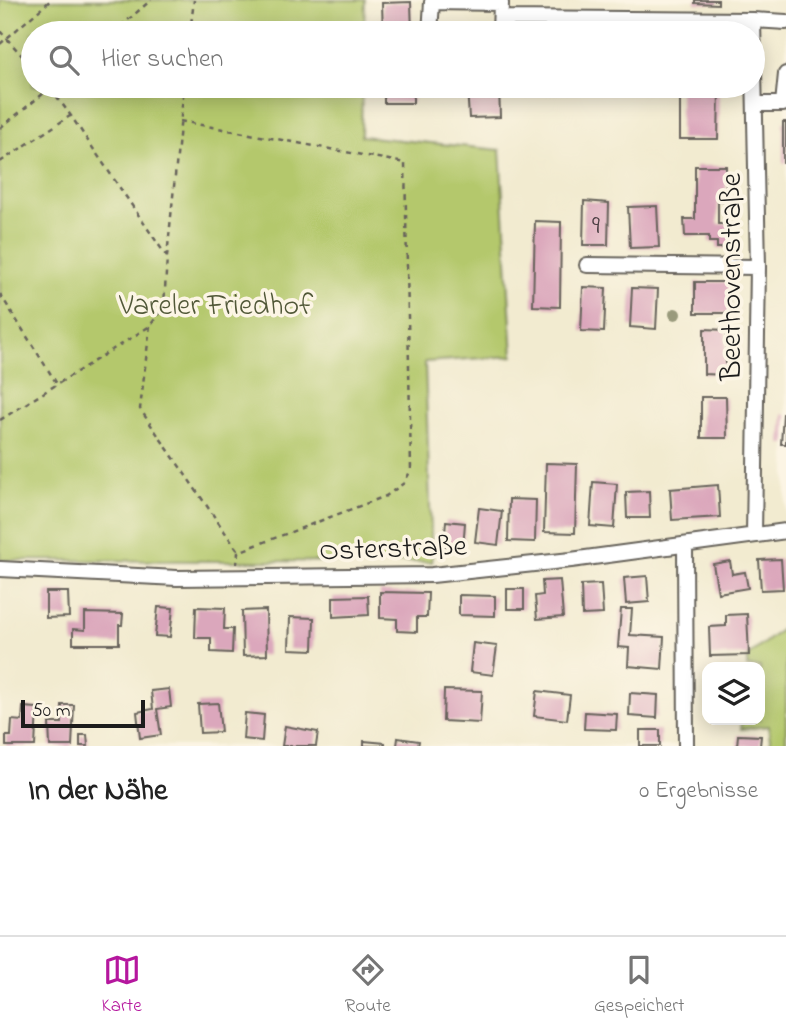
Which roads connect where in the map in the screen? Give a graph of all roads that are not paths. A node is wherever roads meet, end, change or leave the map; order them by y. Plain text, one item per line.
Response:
1 (500, 18) joint
2 (753, 20) joint
3 (431, 21) edge
4 (786, 22) edge
5 (786, 74) edge
6 (755, 98) edge
7 (755, 104) junction
8 (587, 265) dead end
9 (758, 267) junction
10 (786, 531) edge
11 (754, 535) junction
12 (685, 545) junction
13 (0, 569) edge
14 (685, 746) edge

1 - 2 street
1 - 3 street
2 - 4 street
5 - 7 street
6 - 7 street, Beethovenstraße
7 - 9 street, Beethovenstraße
8 - 9 street
9 - 11 street, Beethovenstraße
10 - 11 street, Osterstraße
11 - 12 street, Osterstraße
12 - 13 street, Osterstraße
12 - 14 street

